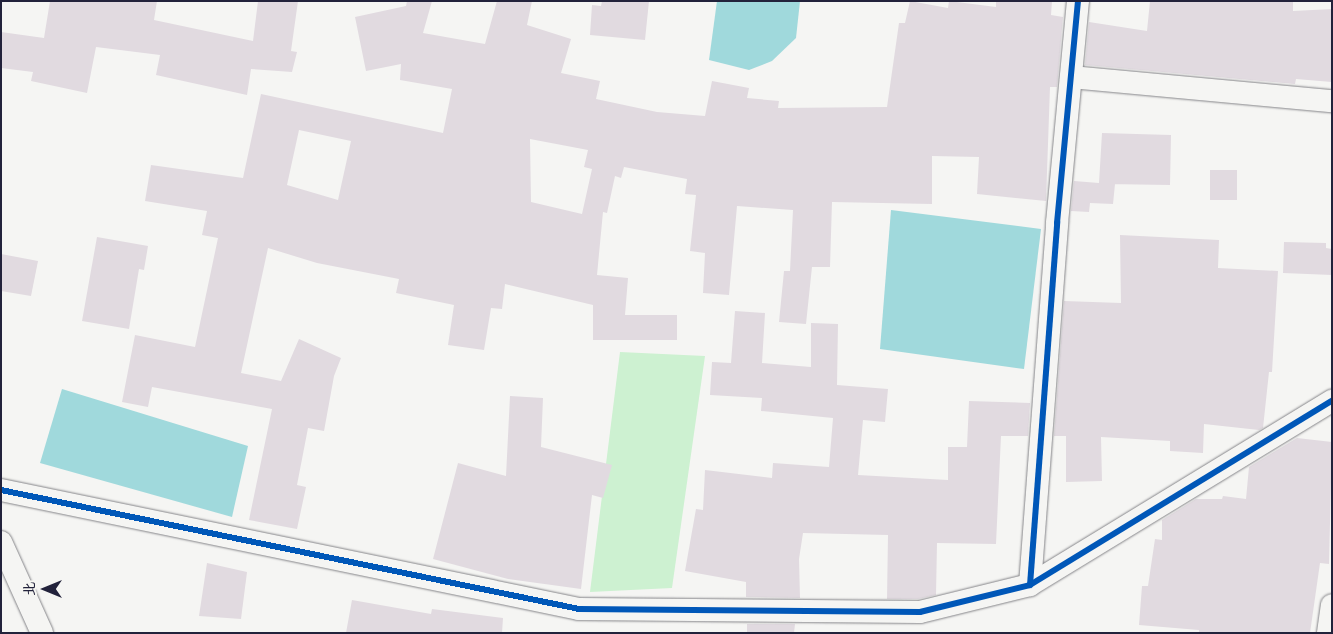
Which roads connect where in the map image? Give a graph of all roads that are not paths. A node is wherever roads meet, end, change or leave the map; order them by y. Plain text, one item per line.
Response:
1 (1078, 1) edge
2 (1071, 77) junction
3 (1332, 102) edge
4 (1332, 401) edge
5 (1, 490) edge
6 (1, 542) edge
7 (1030, 585) junction
8 (1332, 605) edge
9 (42, 633) edge
10 (1328, 633) edge

1 - 2 street
2 - 3 street
2 - 7 street
4 - 7 street
5 - 7 street
6 - 9 street
8 - 10 street

